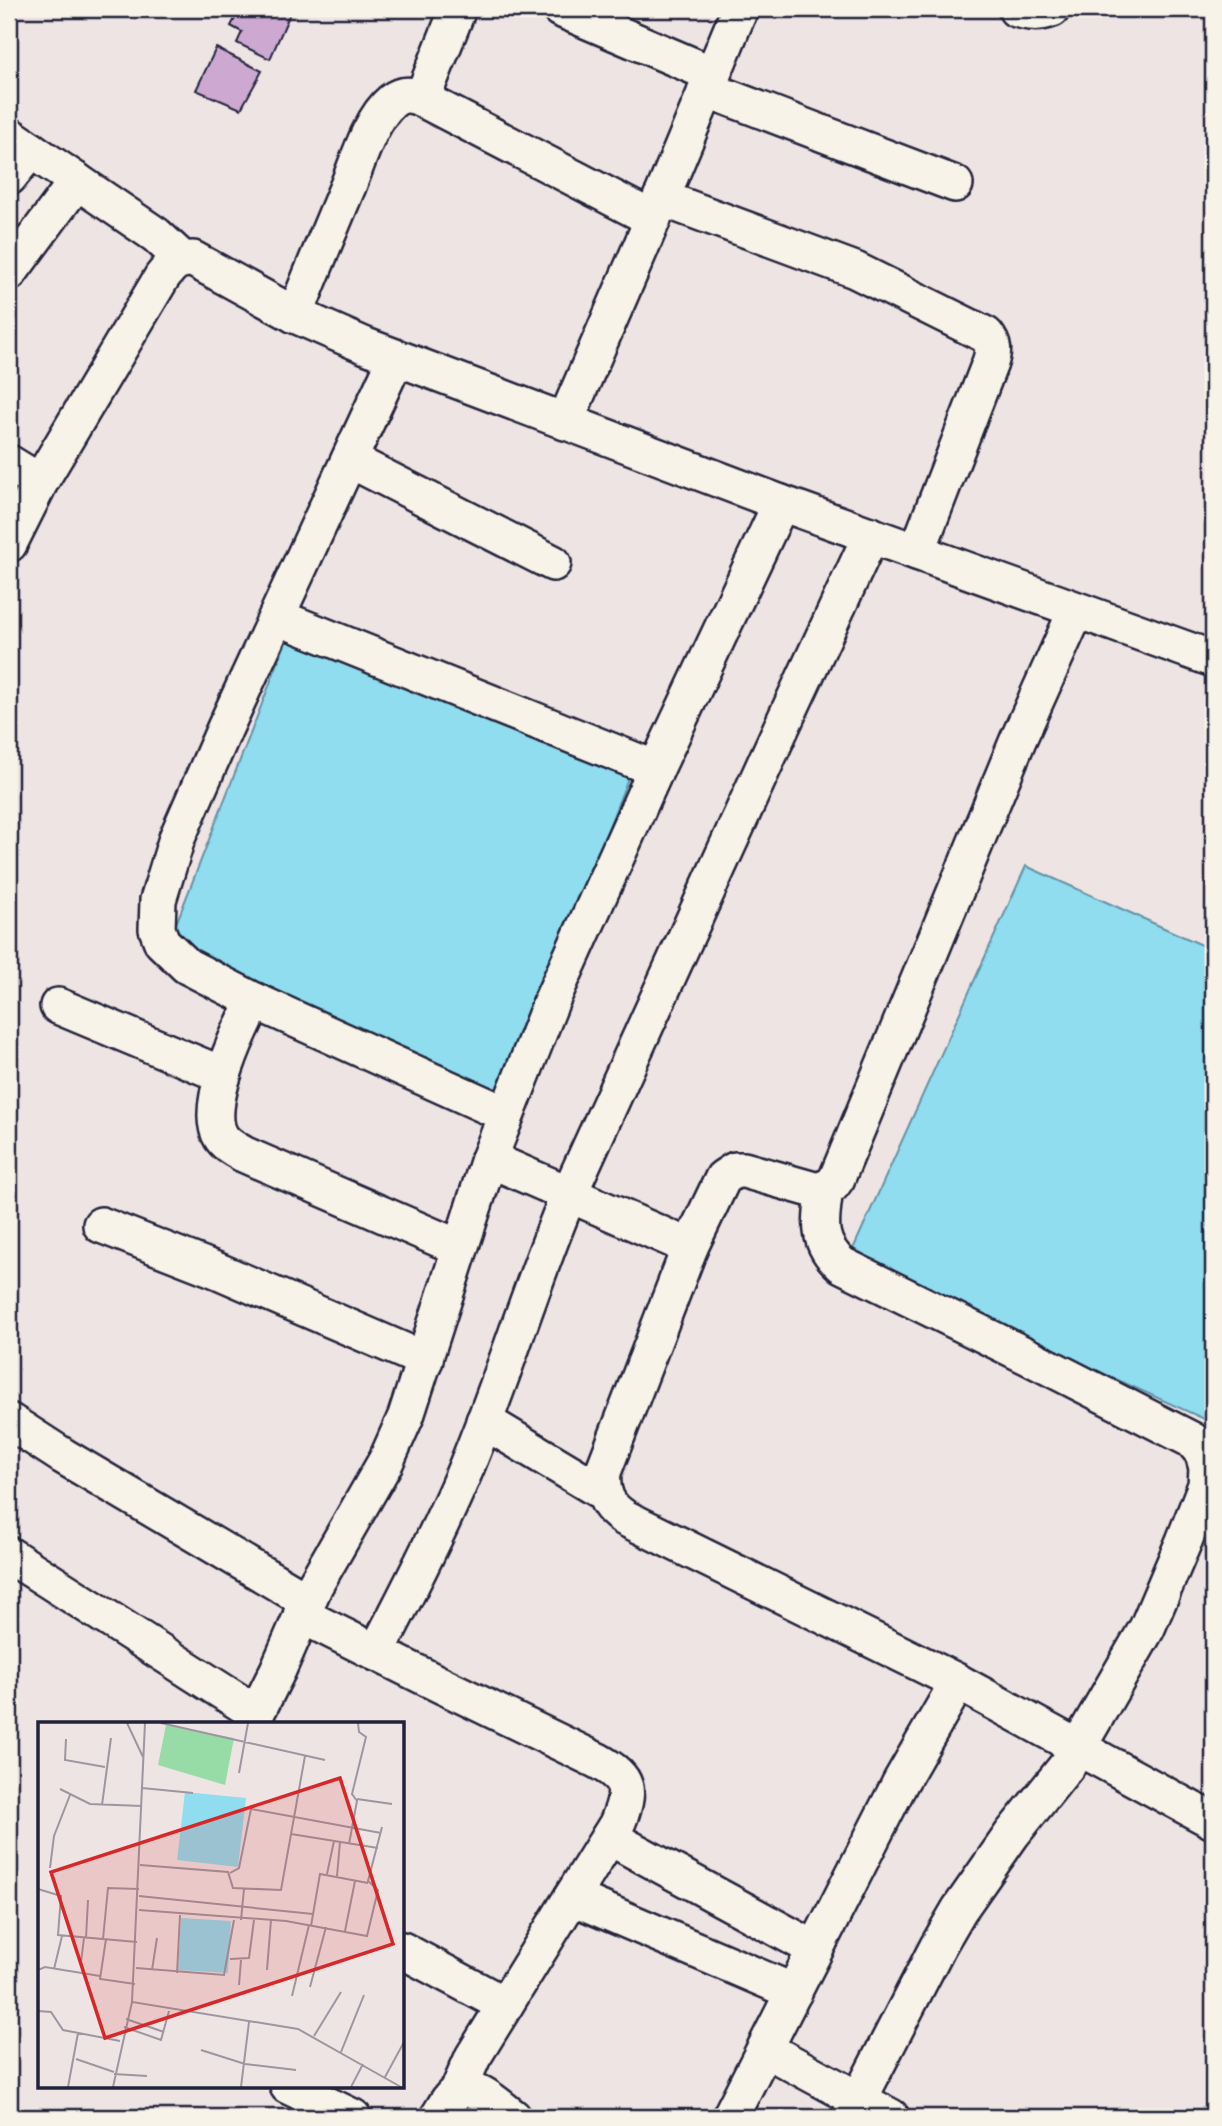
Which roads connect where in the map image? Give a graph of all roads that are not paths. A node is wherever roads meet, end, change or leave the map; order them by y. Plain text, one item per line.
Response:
1 (458, 9) edge
2 (560, 9) edge
3 (740, 9) edge
4 (1016, 9) edge
5 (1052, 9) edge
6 (709, 82) junction
7 (422, 99) junction
8 (20, 142) edge
9 (9, 177) edge
10 (77, 181) junction
11 (955, 184) dead end
12 (657, 208) junction
13 (181, 259) junction
14 (9, 273) edge
15 (295, 315) junction
16 (396, 358) junction
17 (565, 422) junction
18 (350, 460) junction
19 (9, 463) edge
20 (40, 482) junction
21 (781, 503) junction
22 (871, 535) junction
23 (9, 544) edge
24 (917, 552) junction
25 (554, 563) dead end
26 (1076, 611) junction
27 (277, 617) junction
28 (1213, 659) edge
29 (656, 769) junction
30 (255, 1001) junction
31 (58, 1006) dead end
32 (223, 1075) junction
33 (505, 1114) junction
34 (489, 1159) junction
35 (825, 1189) junction
36 (569, 1195) junction
37 (101, 1225) dead end
38 (690, 1247) junction
39 (460, 1248) junction
40 (425, 1360) junction
41 (484, 1421) junction
42 (9, 1422) edge
43 (604, 1493) junction
44 (9, 1555) edge
45 (304, 1608) junction
46 (376, 1653) junction
47 (958, 1682) junction
48 (253, 1718) edge
49 (1079, 1749) junction
50 (1213, 1821) edge
51 (609, 1837) junction
52 (572, 1897) junction
53 (815, 1949) junction
54 (404, 1951) edge
55 (794, 1992) junction
56 (505, 2005) junction
57 (765, 2049) junction
58 (292, 2088) edge
59 (448, 2104) edge
60 (855, 2108) edge
61 (353, 2117) edge
62 (513, 2117) edge
63 (730, 2117) edge
64 (891, 2117) edge

1 - 7 street
2 - 6 street
3 - 6 street
4 - 5 street
6 - 11 street
6 - 12 street
7 - 12 street
7 - 15 street
8 - 9 street
8 - 10 street
10 - 13 street
10 - 14 street
12 - 17 street
12 - 24 street
13 - 15 street
13 - 20 street
15 - 16 street
16 - 17 street
16 - 18 street
17 - 21 street
18 - 25 street
18 - 27 street
19 - 20 street
20 - 23 street
21 - 22 street
21 - 29 street
22 - 24 street
22 - 36 street
24 - 26 street
26 - 28 street
26 - 35 street
27 - 29 street
27 - 30 street
29 - 33 street
30 - 32 street
30 - 33 street
31 - 32 street
32 - 39 street
33 - 34 street
34 - 36 street
34 - 39 street
35 - 38 street
35 - 49 street
36 - 38 street
36 - 41 street
37 - 40 street
38 - 43 street
39 - 40 street
40 - 45 street
41 - 43 street
41 - 46 street
42 - 45 street
43 - 47 street
44 - 48 street
45 - 46 street
45 - 48 street
46 - 51 street
47 - 49 street
47 - 53 street
49 - 50 street
49 - 60 street
51 - 52 street
51 - 53 street
52 - 55 street
52 - 56 street
53 - 55 street
54 - 56 street
55 - 57 street
56 - 59 street
57 - 60 street
57 - 63 street
58 - 61 street
59 - 62 street
60 - 64 street

